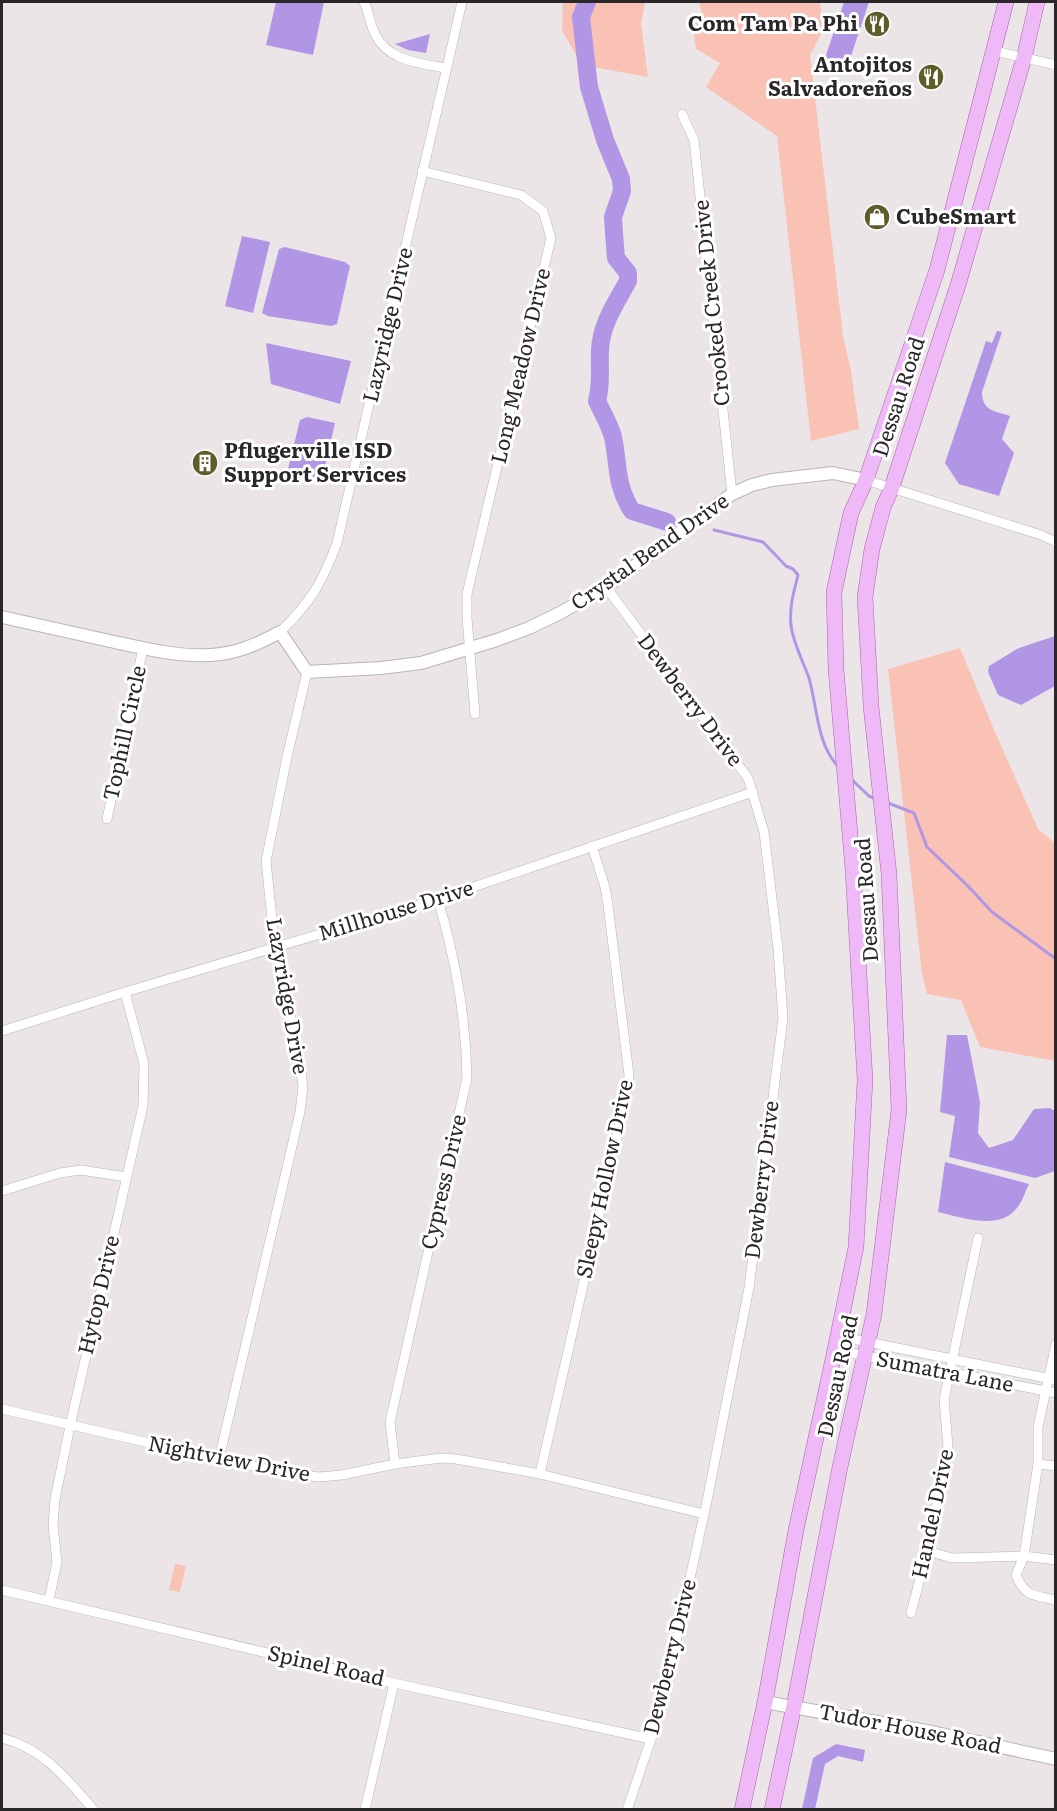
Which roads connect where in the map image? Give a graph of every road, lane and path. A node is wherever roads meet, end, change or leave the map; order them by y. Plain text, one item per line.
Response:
1 (364, 2) edge
2 (462, 2) edge
3 (1006, 2) edge
4 (1037, 2) edge
5 (995, 51) junction
6 (1024, 58) junction
7 (1056, 65) edge
8 (446, 68) junction
9 (682, 114) dead end
10 (422, 171) junction
11 (866, 480) junction
12 (892, 487) junction
13 (732, 494) junction
14 (1056, 542) edge
15 (606, 587) junction
16 (2, 617) edge
17 (280, 632) junction
18 (143, 648) junction
19 (470, 648) junction
20 (307, 672) junction
21 (475, 714) dead end
22 (753, 792) junction
23 (107, 819) dead end
24 (592, 846) junction
25 (438, 899) junction
26 (275, 948) junction
27 (125, 992) junction
28 (2, 1032) edge
29 (126, 1177) junction
30 (2, 1191) edge
31 (978, 1238) dead end
32 (837, 1343) junction
33 (1056, 1344) edge
34 (865, 1349) junction
35 (953, 1358) junction
36 (950, 1373) junction
37 (1052, 1379) edge
38 (1050, 1393) edge
39 (2, 1409) edge
40 (70, 1426) junction
41 (219, 1459) junction
42 (395, 1464) junction
43 (1038, 1464) junction
44 (1056, 1466) edge
45 (540, 1474) junction
46 (704, 1514) junction
47 (927, 1551) junction
48 (1024, 1556) junction
49 (1056, 1560) edge
50 (2, 1590) edge
51 (49, 1600) junction
52 (1056, 1600) edge
53 (911, 1613) dead end
54 (394, 1683) junction
55 (765, 1701) junction
56 (794, 1706) junction
57 (2, 1738) edge
58 (651, 1739) junction
59 (1056, 1758) edge
60 (94, 1809) edge
61 (365, 1809) edge
62 (627, 1809) edge
63 (742, 1809) edge
64 (772, 1809) edge

1 - 8 street
2 - 8 street, Lazyridge Drive
3 - 5 main road, Dessau Road
4 - 6 main road, Dessau Road
5 - 6 street
5 - 11 main road, Dessau Road
6 - 7 street
6 - 12 main road, Dessau Road
8 - 10 street, Lazyridge Drive
9 - 13 street, Crooked Creek Drive
10 - 17 street, Lazyridge Drive
10 - 19 street, Long Meadow Drive
11 - 12 street
11 - 13 street, Crystal Bend Drive
11 - 32 main road, Dessau Road
12 - 14 street
12 - 34 main road, Dessau Road
13 - 15 street, Crystal Bend Drive
15 - 19 street, Crystal Bend Drive
15 - 22 street, Dewberry Drive
16 - 18 street
17 - 18 street
17 - 20 street
18 - 23 street, Tophill Circle
19 - 20 street, Crystal Bend Drive
19 - 21 street, Long Meadow Drive
20 - 26 street, Lazyridge Drive
22 - 24 street, Millhouse Drive
22 - 46 street, Dewberry Drive
24 - 25 street, Millhouse Drive
24 - 45 street, Sleepy Hollow Drive
25 - 26 street, Millhouse Drive
25 - 42 street, Cypress Drive
26 - 27 street, Millhouse Drive
26 - 41 street, Lazyridge Drive
27 - 28 street, Millhouse Drive
27 - 29 street, Hytop Drive
29 - 30 street
29 - 40 street, Hytop Drive
31 - 35 street, Handel Drive
32 - 34 street, Sumatra Lane
32 - 34 street, Sumatra Lane
32 - 55 main road, Dessau Road
33 - 37 street
34 - 35 street, Sumatra Lane
34 - 36 street, Sumatra Lane
34 - 56 main road, Dessau Road
35 - 36 street, Handel Drive
35 - 37 street, Sumatra Lane
36 - 38 street, Sumatra Lane
36 - 47 street, Handel Drive
37 - 38 street
38 - 43 street
39 - 40 street, Nightview Drive
40 - 41 street, Nightview Drive
40 - 51 street, Hytop Drive
41 - 42 street, Nightview Drive
42 - 45 street, Nightview Drive
43 - 44 street
43 - 48 street
45 - 46 street, Nightview Drive
46 - 58 street, Dewberry Drive
47 - 48 street
47 - 53 street, Handel Drive
48 - 49 street
48 - 52 street
50 - 51 street, Spinel Road
51 - 54 street, Spinel Road
54 - 58 street, Spinel Road
54 - 61 street
55 - 56 street, Tudor House Road
55 - 63 main road, Dessau Road
56 - 59 street, Tudor House Road
56 - 64 main road, Dessau Road
57 - 60 street
58 - 62 street, Dewberry Drive

